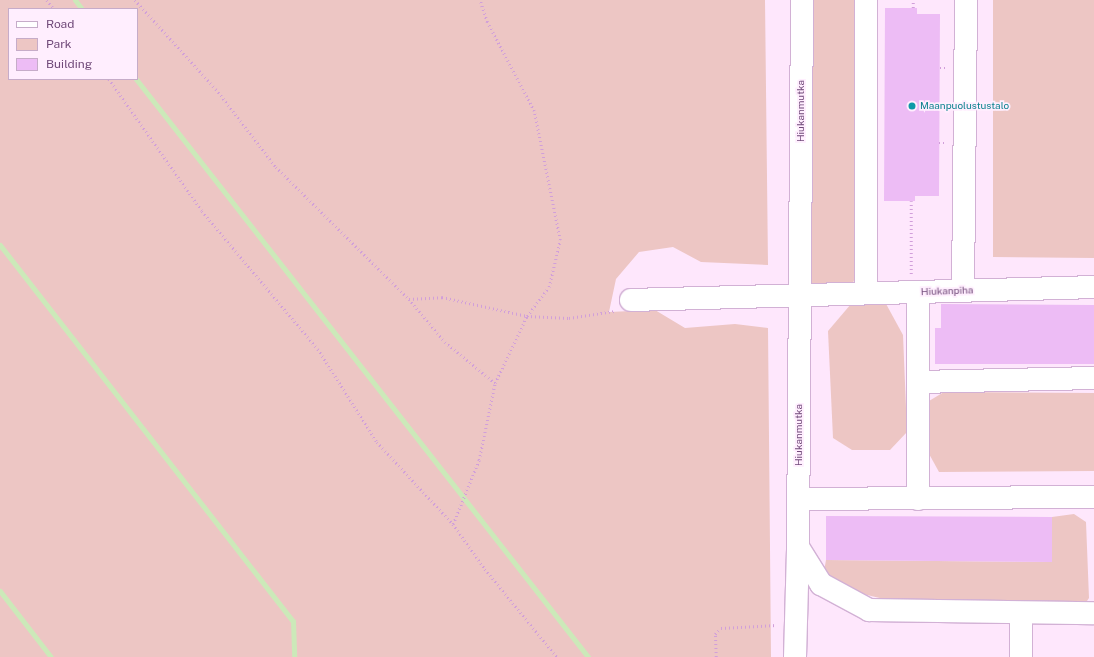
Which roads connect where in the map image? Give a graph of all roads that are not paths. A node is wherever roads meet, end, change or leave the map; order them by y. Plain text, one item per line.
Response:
1 (802, 0) edge
2 (866, 0) edge
3 (966, 0) edge
4 (1094, 287) edge
5 (963, 291) junction
6 (914, 292) junction
7 (866, 293) junction
8 (800, 295) junction
9 (624, 305) road end
10 (1094, 378) edge
11 (918, 382) junction
12 (1094, 497) edge
13 (918, 498) junction
14 (798, 499) junction
15 (798, 547) junction
16 (1021, 613) junction
17 (1094, 613) edge
18 (800, 654) edge
19 (1021, 657) edge

1 - 8 street, Hiukanmutka
2 - 7 street
3 - 5 street
4 - 5 street, Hiukanpiha
5 - 6 street, Hiukanpiha
6 - 7 street, Hiukanpiha
6 - 11 street
7 - 8 street, Hiukanpiha
8 - 9 street, Hiukanpiha
8 - 14 street, Hiukanmutka
10 - 11 street
11 - 13 street
12 - 13 street
13 - 14 street
14 - 15 street, Hiukanmutka
15 - 16 street
15 - 18 street, Hiukanmutka
16 - 17 street
16 - 19 street

